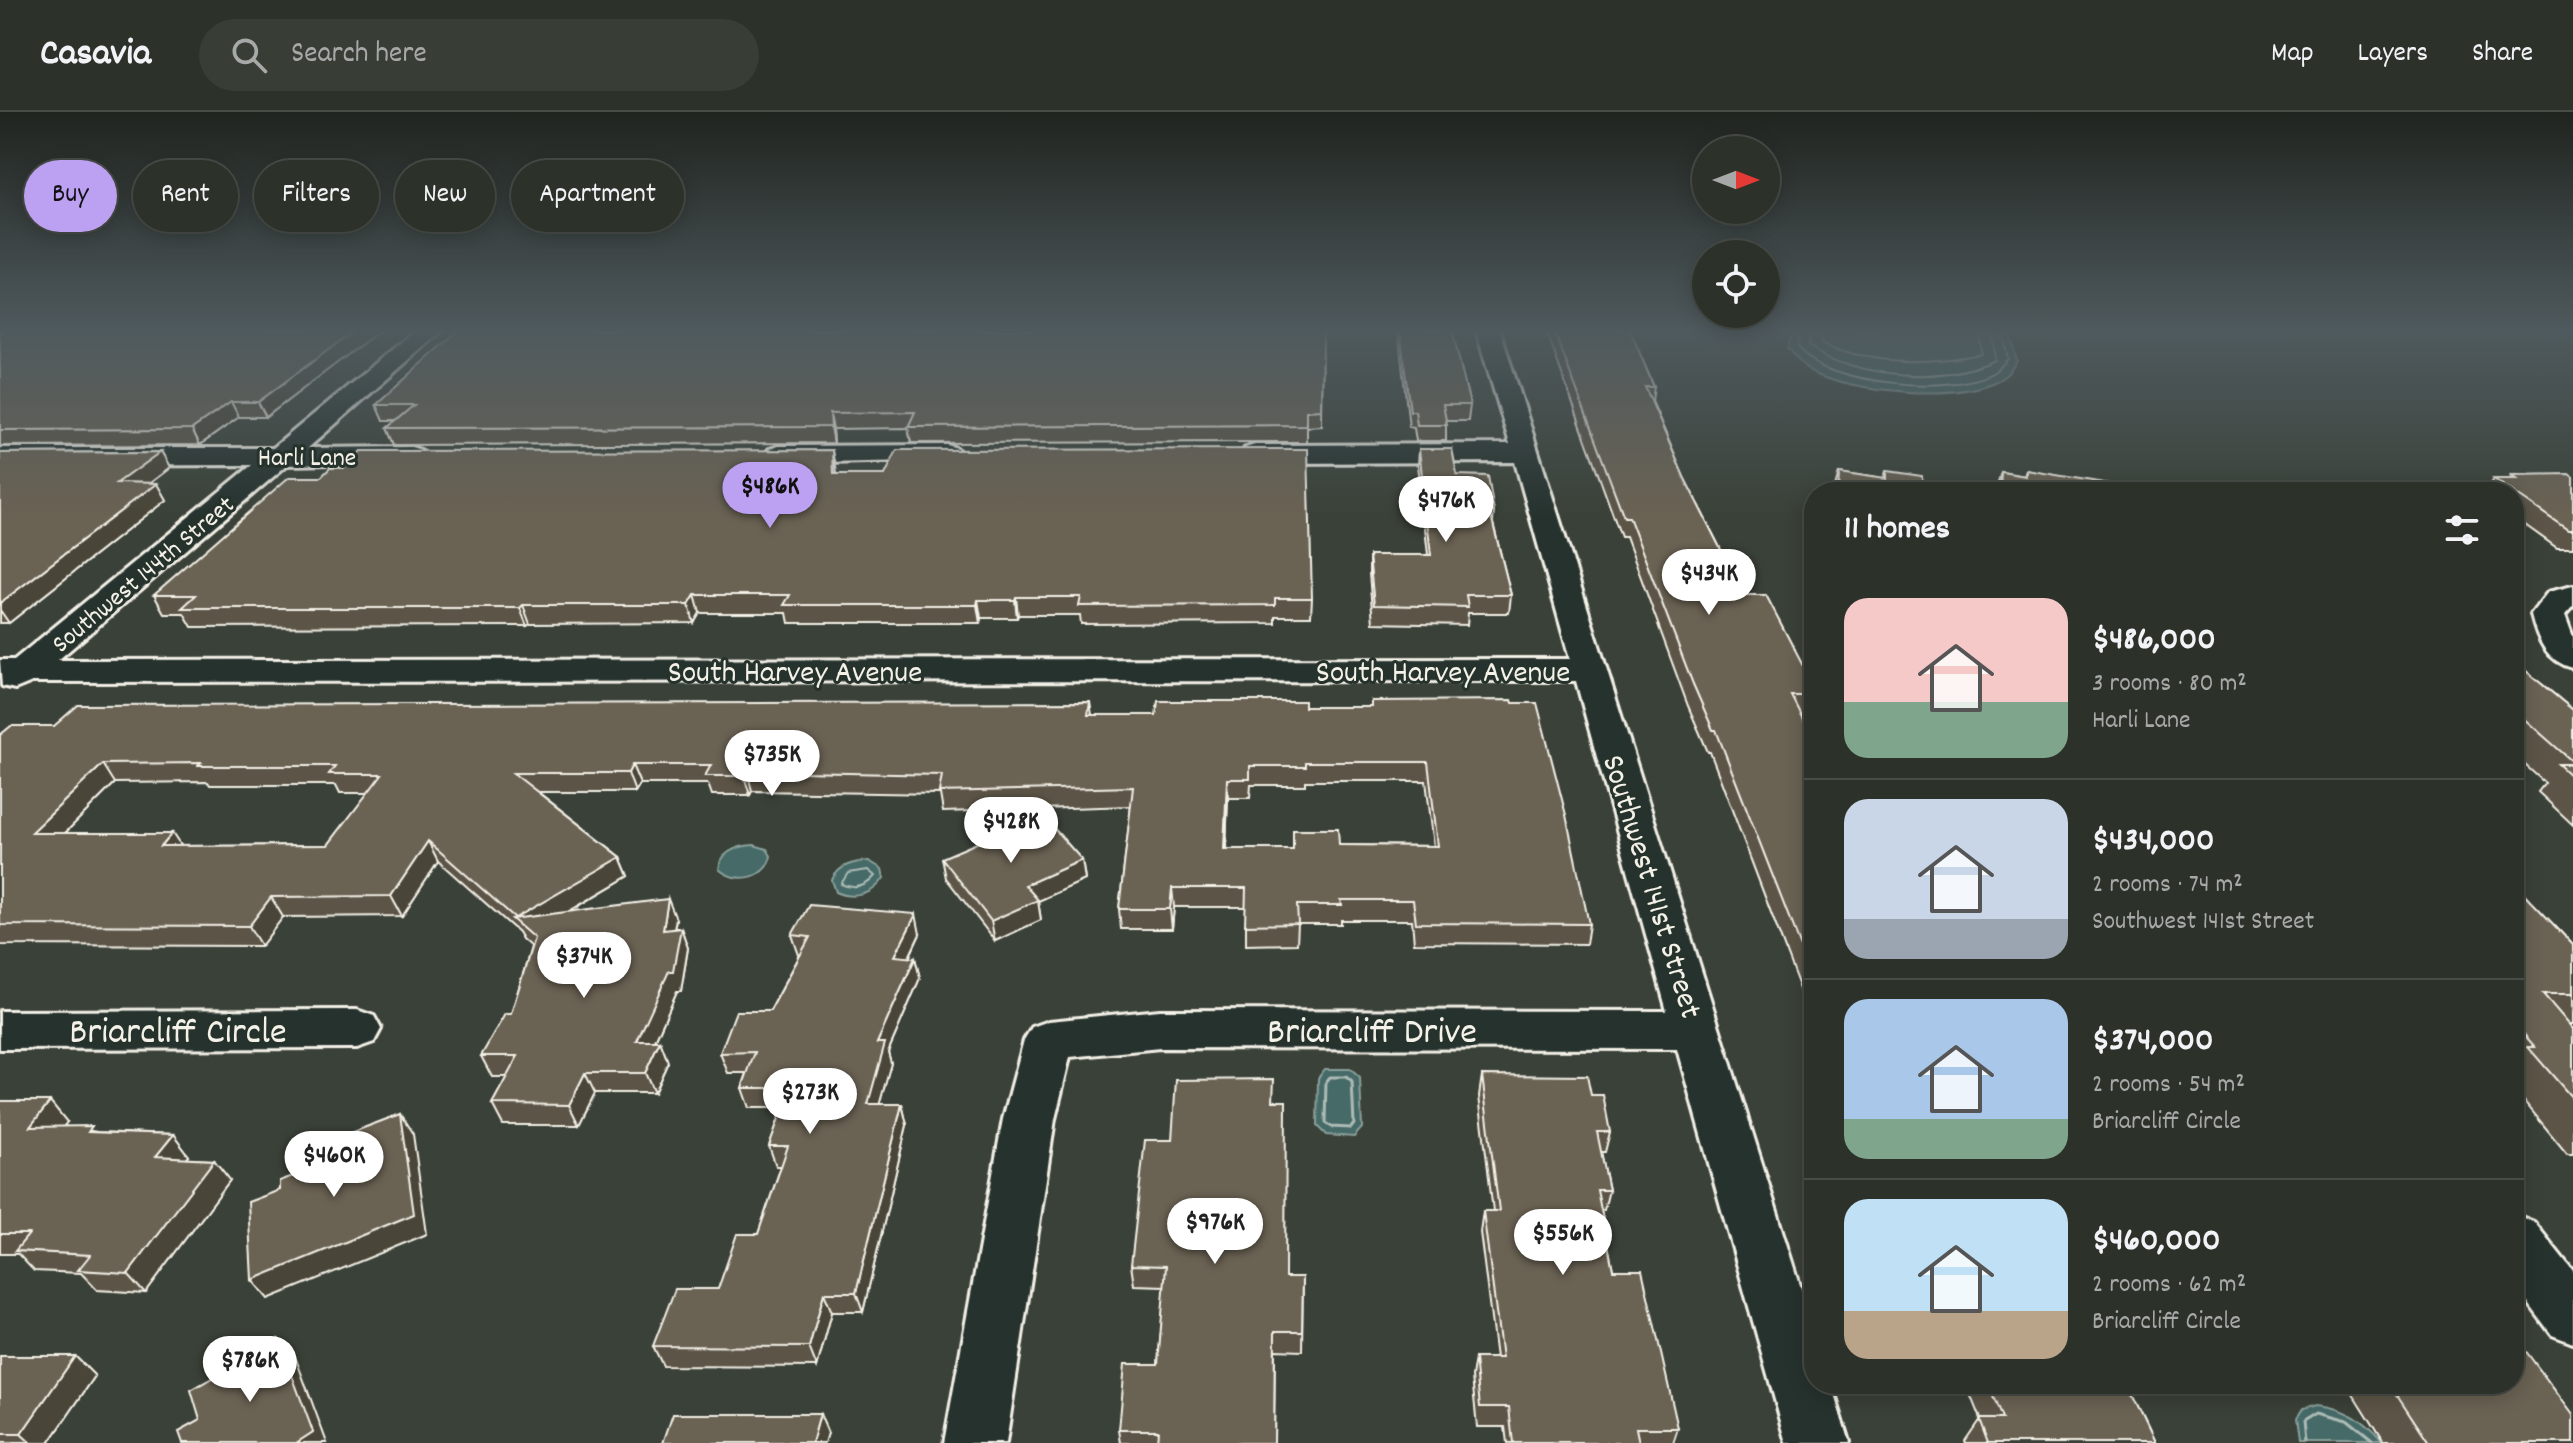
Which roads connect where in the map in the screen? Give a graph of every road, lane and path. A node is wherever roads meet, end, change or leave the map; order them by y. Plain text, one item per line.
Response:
1 (357, 392) edge
2 (1508, 392) edge
3 (1527, 453) junction
4 (968, 454) edge
5 (1223, 454) edge
6 (744, 455) edge
7 (281, 456) junction
8 (441, 456) edge
9 (0, 457) edge
10 (2560, 605) edge
11 (2573, 657) edge
12 (1589, 670) junction
13 (8, 678) edge
14 (357, 1029) dead end
15 (0, 1030) edge
16 (1696, 1030) junction
17 (2524, 1252) edge
18 (2573, 1316) edge
19 (975, 1443) edge
20 (1818, 1443) edge

1 - 7 street, Southwest 144th Street
2 - 3 street, Southwest 141st Street
3 - 5 street
3 - 12 street, Southwest 141st Street
4 - 6 street
7 - 8 street, Harli Lane
7 - 9 street, Harli Lane
7 - 13 street, Southwest 144th Street
10 - 11 street
12 - 13 street, South Harvey Avenue
12 - 16 street, Southwest 141st Street
14 - 15 street, Briarcliff Circle
16 - 19 street, Briarcliff Drive
16 - 20 street, Southwest 141st Street
17 - 18 street

